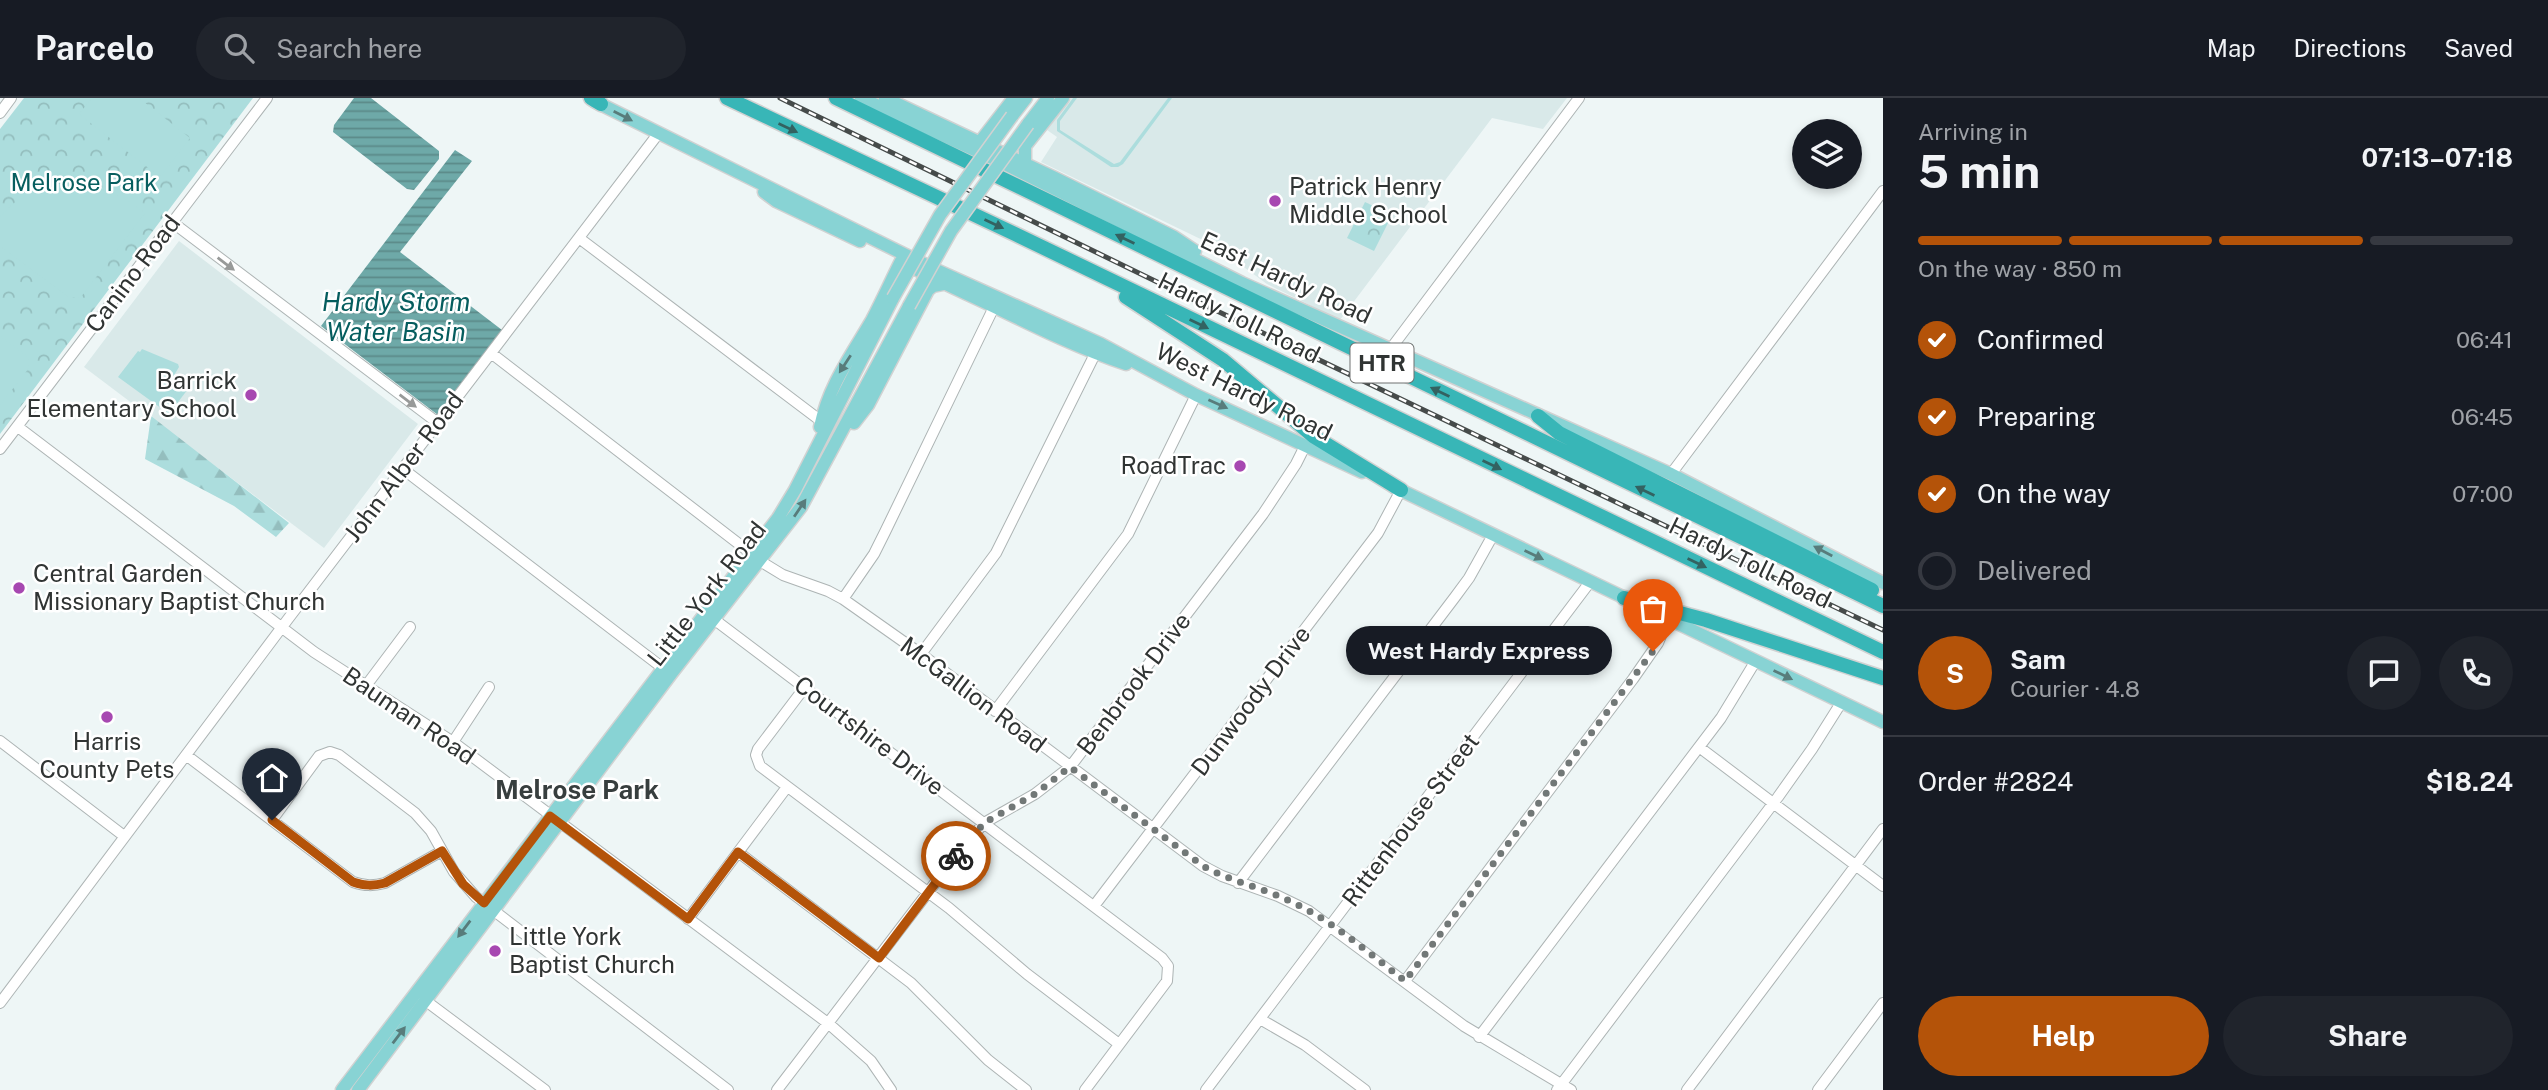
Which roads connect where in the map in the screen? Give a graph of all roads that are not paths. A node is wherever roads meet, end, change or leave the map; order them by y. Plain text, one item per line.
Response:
1 (11, 98) edge
2 (267, 98) edge
3 (727, 98) edge
4 (836, 98) edge
5 (861, 98) edge
6 (885, 98) edge
7 (1014, 98) edge
8 (1026, 98) edge
9 (1048, 98) edge
10 (1063, 98) edge
11 (1579, 98) edge
12 (593, 100) edge
13 (0, 113) edge
14 (998, 119) junction
15 (658, 134) junction
16 (1032, 138) junction
17 (982, 148) junction
18 (1001, 162) junction
19 (1025, 163) junction
20 (738, 172) junction
21 (1883, 191) edge
22 (172, 222) junction
23 (579, 238) junction
24 (1050, 251) junction
25 (907, 260) junction
26 (929, 267) junction
27 (1242, 284) junction
28 (943, 285) junction
29 (890, 293) junction
30 (924, 298) junction
31 (994, 307) junction
32 (1389, 351) junction
33 (491, 353) junction
34 (1095, 354) junction
35 (1157, 374) junction
36 (1196, 395) junction
37 (1538, 416) junction
38 (821, 421) junction
39 (438, 423) junction
40 (18, 427) junction
41 (816, 446) junction
42 (1305, 446) junction
43 (0, 449) edge
44 (833, 451) junction
45 (403, 469) junction
46 (1671, 474) junction
47 (1401, 490) junction
48 (1493, 535) junction
49 (756, 557) junction
50 (1590, 582) junction
51 (1883, 583) edge
52 (1883, 595) edge
53 (1624, 598) junction
54 (843, 600) junction
55 (1883, 606) edge
56 (1668, 619) junction
57 (715, 620) junction
58 (410, 627) dead end
59 (282, 628) junction
60 (1883, 652) edge
61 (921, 654) junction
62 (1755, 662) junction
63 (667, 671) junction
64 (1883, 678) edge
65 (365, 687) junction
66 (489, 687) dead end
67 (805, 687) junction
68 (1840, 703) junction
69 (995, 711) junction
70 (1883, 722) edge
71 (0, 741) edge
72 (453, 742) junction
73 (1699, 747) junction
74 (186, 755) junction
75 (1070, 767) junction
76 (787, 787) junction
77 (1773, 803) junction
78 (554, 819) junction
79 (272, 820) junction
80 (984, 823) junction
81 (1883, 829) edge
82 (1154, 830) junction
83 (124, 836) junction
84 (442, 851) junction
85 (738, 852) junction
86 (1855, 865) junction
87 (1238, 883) junction
88 (1883, 886) edge
89 (929, 893) junction
90 (489, 906) junction
91 (1094, 906) junction
92 (688, 919) junction
93 (1331, 925) junction
94 (879, 958) junction
95 (1405, 981) junction
96 (421, 997) junction
97 (1, 999) edge
98 (1883, 1003) edge
99 (1260, 1019) junction
100 (829, 1024) junction
101 (1479, 1037) junction
102 (1119, 1044) junction
103 (1563, 1088) edge
104 (342, 1090) edge
105 (358, 1090) edge
106 (545, 1090) edge
107 (728, 1090) edge
108 (777, 1090) edge
109 (891, 1090) edge
110 (1026, 1090) edge
111 (1084, 1090) edge
112 (1206, 1090) edge
113 (1365, 1090) edge
114 (1687, 1090) edge
115 (1818, 1090) edge

1 - 13 street
2 - 22 street, Canino Road
3 -> 24 highway, Hardy Toll Road / HTR
55 -> 4 highway, Hardy Toll Road / HTR
5 - 17 main road, East Hardy Road
6 - 17 main road
7 - 14 main road
8 - 17 main road, Little York Road, bridge
9 - 18 main road, Little York Road, bridge
10 - 16 main road
11 - 32 street
12 -> 15 main road, West Hardy Road
14 - 16 main road
14 - 17 main road
15 - 20 main road, West Hardy Road
15 - 23 street, John Alber Road
16 - 19 main road
17 - 18 main road, East Hardy Road, bridge
17 - 19 main road
17 - 25 main road, Little York Road, bridge
18 - 26 main road, Little York Road, bridge
18 - 27 main road, East Hardy Road
19 - 27 main road
20 - 25 main road, West Hardy Road
20 - 25 main road
21 - 46 street
22 -> 39 street
22 - 40 street, Canino Road
23 - 33 street, John Alber Road
23 - 38 street
24 - 47 highway
24 -> 60 highway, Hardy Toll Road / HTR
25 - 26 main road, West Hardy Road, bridge
25 - 28 main road
25 - 29 main road, Little York Road, bridge
26 - 35 main road, West Hardy Road
26 - 44 main road, Little York Road, bridge
27 - 32 main road, East Hardy Road
28 - 30 main road
28 - 31 main road
29 - 30 main road
29 -> 38 main road
29 - 41 main road, Little York Road
30 - 44 main road
31 - 34 main road
31 - 54 street
32 - 37 main road, East Hardy Road
33 - 39 street, John Alber Road
33 - 49 street, McGallion Road
34 - 35 main road
34 - 61 street
35 - 36 main road, West Hardy Road
36 -> 42 main road, West Hardy Road
36 - 69 street
37 - 46 main road, East Hardy Road
37 - 52 highway
38 - 41 main road
39 - 45 street, John Alber Road
40 - 43 street, Canino Road
40 - 59 street, Bauman Road
41 - 49 main road, Little York Road
42 - 47 main road, West Hardy Road
42 - 75 street, Benbrook Drive
49 -> 44 main road, Little York Road
45 - 59 street, John Alber Road
45 - 63 street
51 -> 46 main road, East Hardy Road
47 - 48 main road, West Hardy Road
47 - 82 street, Dunwoody Drive
48 -> 50 main road, West Hardy Road
48 - 87 street
49 - 54 street, McGallion Road
49 - 57 main road, Little York Road
49 - 63 main road, Little York Road
50 - 53 main road, West Hardy Road
50 - 93 street, Rittenhouse Street
53 - 56 main road, West Hardy Road
53 - 64 highway
54 - 61 street, McGallion Road
56 - 62 main road, West Hardy Road
56 - 95 street
57 - 63 main road, Little York Road
57 - 67 street, Courtshire Drive
58 - 65 street
59 - 65 street, Bauman Road
59 - 74 street, John Alber Road
61 - 69 street, McGallion Road
62 -> 68 main road, West Hardy Road
62 - 73 street
63 - 78 main road, Little York Road
65 - 72 street, Bauman Road
66 - 72 street
67 - 76 street
67 - 80 street, Courtshire Drive
68 - 70 main road, West Hardy Road
68 - 77 street
69 - 75 street, McGallion Road
71 - 83 street
72 - 78 street, Bauman Road
73 - 77 street
73 - 101 street
74 - 79 street
74 - 83 street, John Alber Road
75 - 80 street, Benbrook Drive
75 - 82 street, McGallion Road
76 - 85 street
76 - 89 street
77 - 86 street
77 - 103 street
78 - 90 main road, Little York Road
78 - 92 street, Bauman Road
79 - 84 street
79 - 84 street
80 - 89 street, Benbrook Drive
80 - 91 street, Courtshire Drive
81 - 86 street
82 - 87 street, McGallion Road
82 - 91 street, Dunwoody Drive
83 - 97 street, John Alber Road
84 - 90 street
85 - 92 street
85 - 94 street
86 - 88 street
86 - 114 street
87 - 93 street, McGallion Road
89 - 94 street, Benbrook Drive
89 - 102 street
90 - 96 main road, Little York Road
90 - 107 street
91 - 102 street, Courtshire Drive
92 - 100 street, Bauman Road
93 - 95 street, McGallion Road
93 - 99 street, Rittenhouse Street
94 - 100 street, Benbrook Drive
94 - 110 street
95 - 101 street, McGallion Road
96 - 104 main road, Little York Road
105 -> 96 main road, Little York Road
96 - 106 street
98 - 115 street
99 - 112 street, Rittenhouse Street
99 - 113 street
100 - 108 street, Benbrook Drive
100 - 109 street, Bauman Road
101 - 103 street, McGallion Road
102 - 111 street

